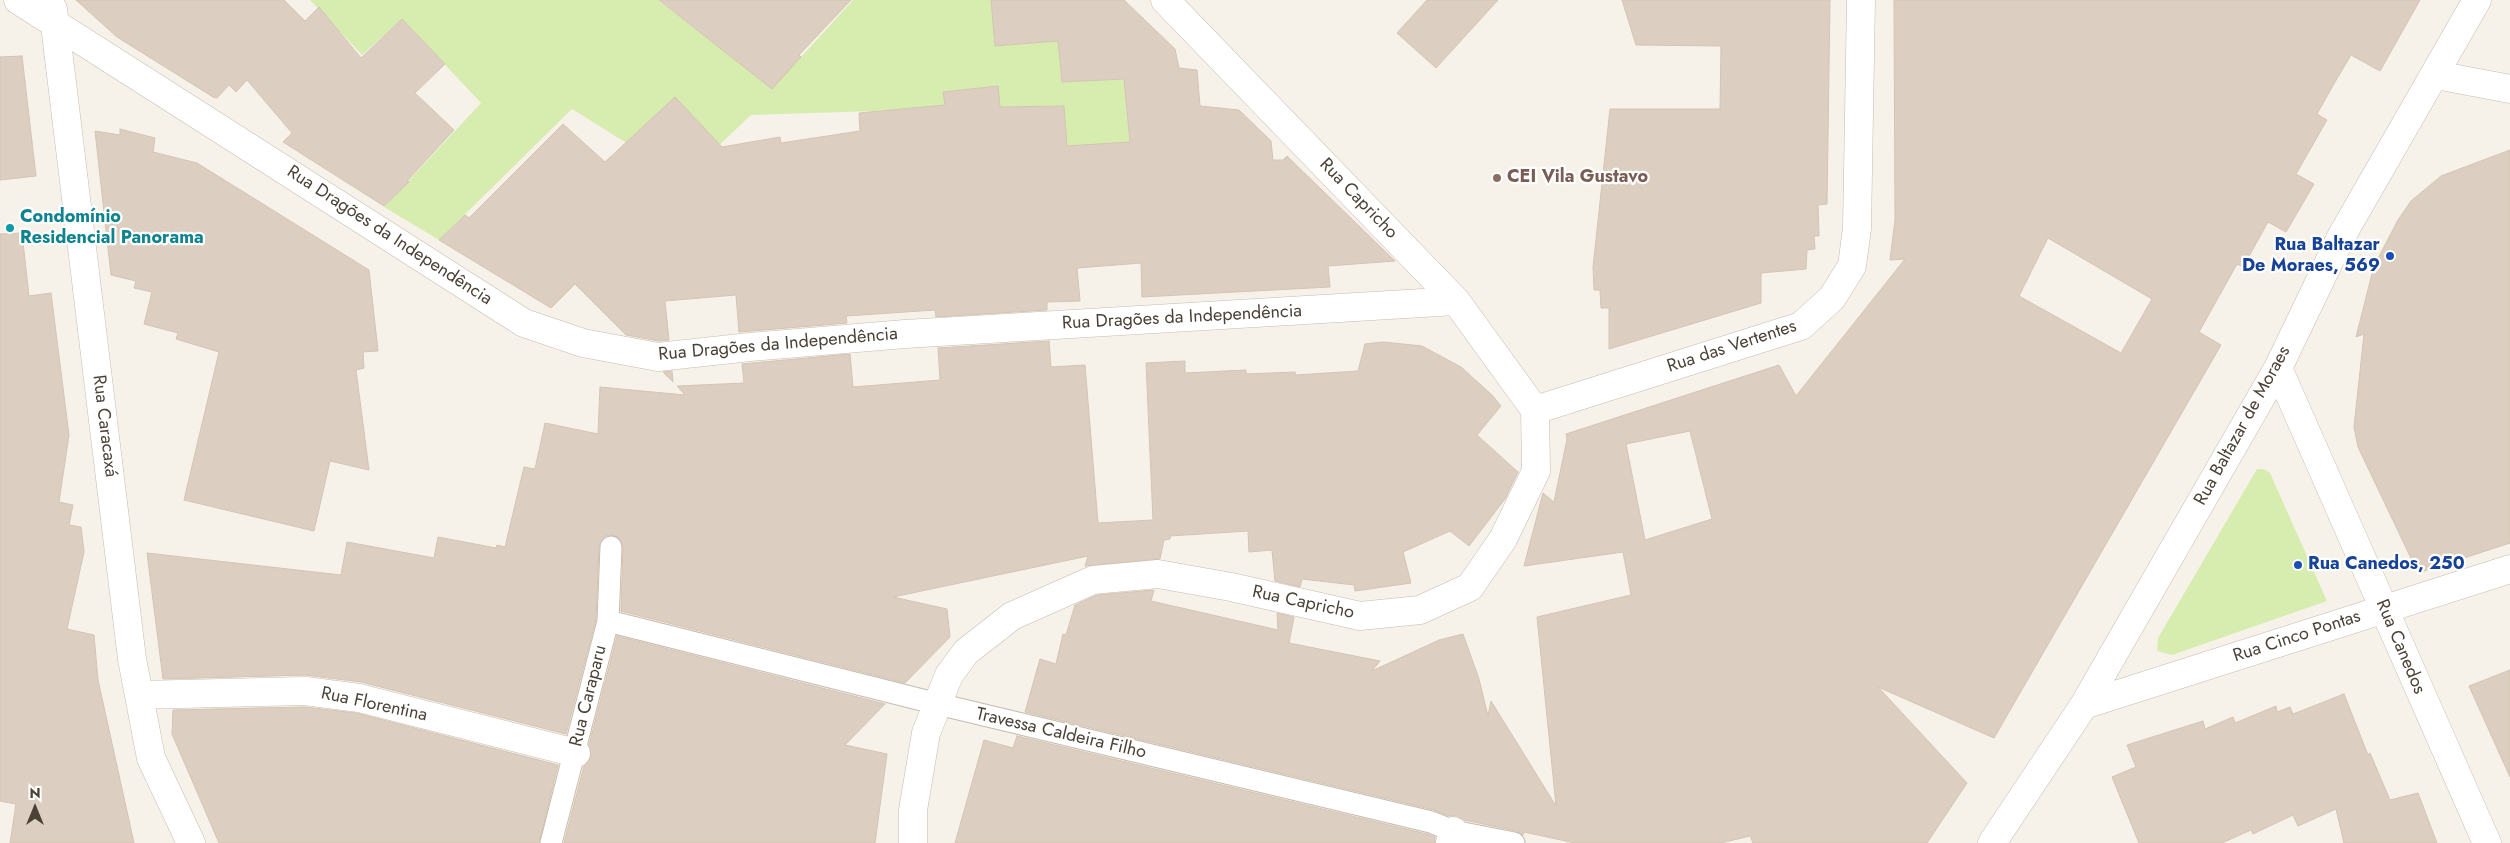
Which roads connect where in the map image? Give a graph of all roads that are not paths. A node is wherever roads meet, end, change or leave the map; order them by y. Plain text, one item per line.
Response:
1 (18, 0) edge
2 (1165, 0) edge
3 (1861, 0) edge
4 (2477, 0) edge
5 (53, 11) edge
6 (2436, 75) junction
7 (2510, 89) edge
8 (1456, 301) junction
9 (2278, 368) junction
10 (1535, 410) junction
11 (611, 547) dead end
12 (2510, 569) edge
13 (2384, 609) junction
14 (608, 621) junction
15 (139, 695) junction
16 (938, 704) junction
17 (2084, 705) junction
18 (576, 753) junction
19 (1452, 837) edge
20 (190, 843) edge
21 (551, 843) edge
22 (914, 843) edge
23 (1514, 843) edge
24 (1992, 843) edge
25 (2487, 843) edge

1 - 5 street, Rua Dragões da Independência
2 - 8 street, Rua Capricho
3 - 10 street, Rua das Vertentes
4 - 6 street, Rua Baltazar de Moraes
5 - 8 street, Rua Dragões da Independência
5 - 15 street, Rua Caracaxá
6 - 7 street
6 - 9 street, Rua Baltazar de Moraes
8 - 10 street, Rua Capricho
9 - 13 street, Rua Canedos
9 - 17 street, Rua Baltazar de Moraes
10 - 16 street, Rua Capricho
11 - 14 lane, Rua Caraparu
12 - 13 street, Rua Cinco Pontas
13 - 17 street, Rua Cinco Pontas
13 - 25 street, Rua Canedos
14 - 16 lane, Travessa Caldeira Filho
14 - 18 lane, Rua Caraparu
15 - 18 street, Rua Florentina
15 - 20 street, Rua Caracaxá
16 - 19 lane, Travessa Caldeira Filho
16 - 22 street, Rua Capricho
17 - 24 street, Rua Baltazar de Moraes
18 - 21 lane, Rua Caraparu
19 - 23 lane, Travessa Caldeira Filho

